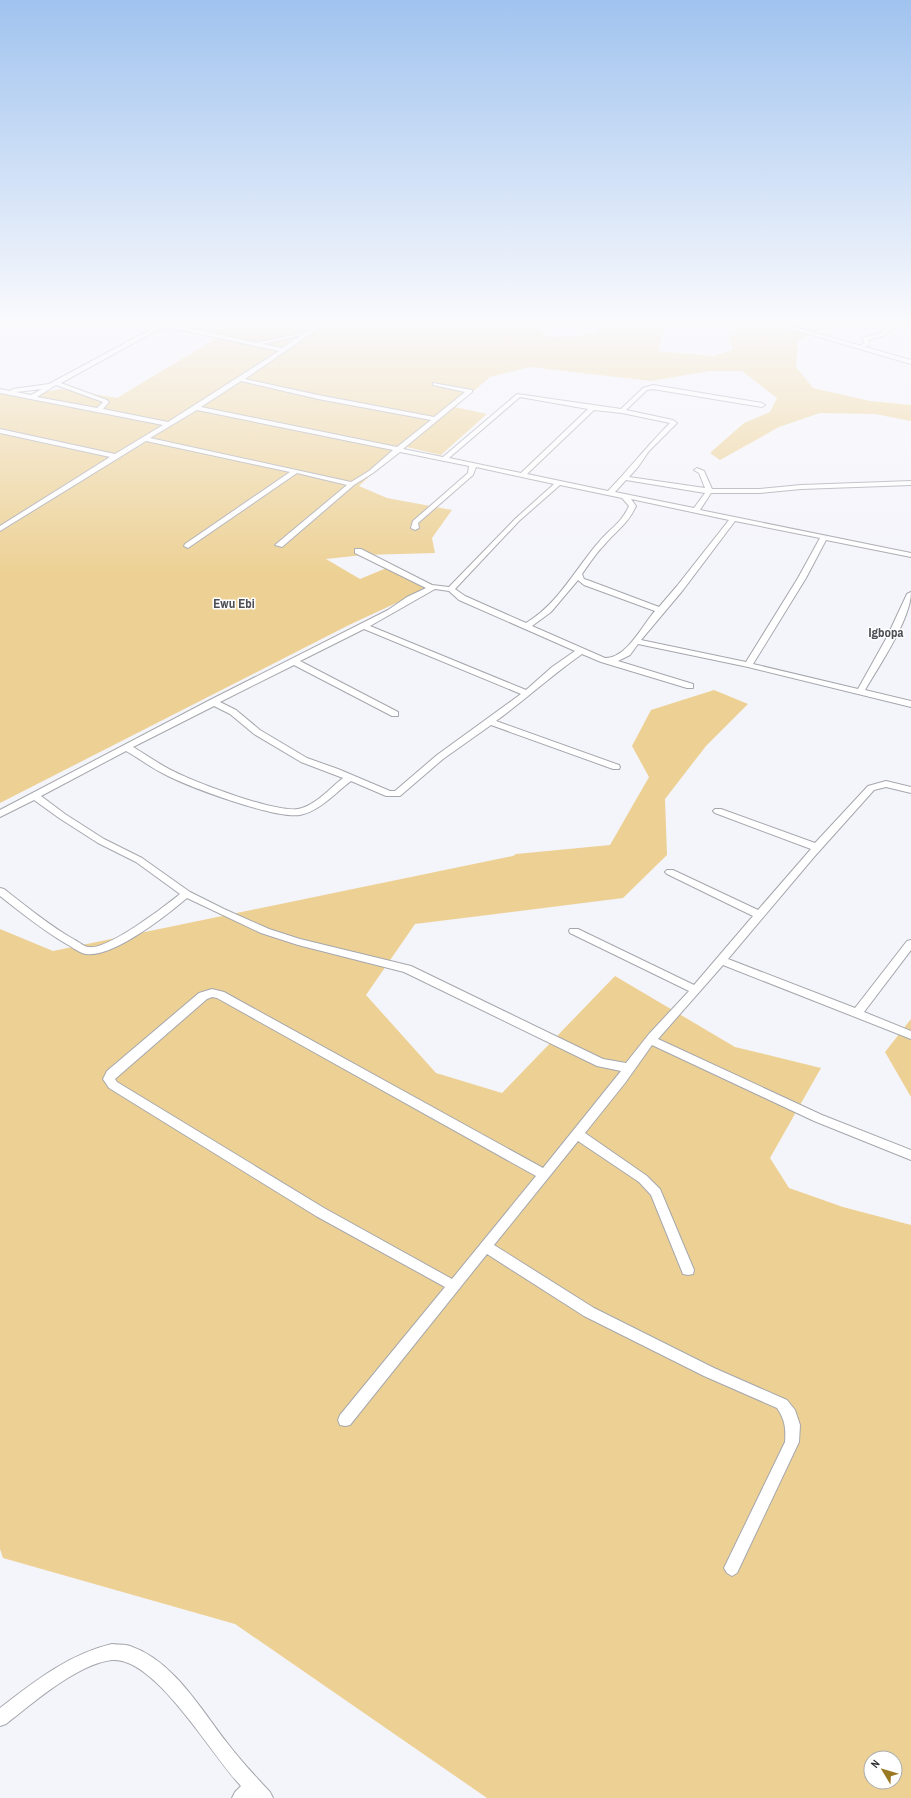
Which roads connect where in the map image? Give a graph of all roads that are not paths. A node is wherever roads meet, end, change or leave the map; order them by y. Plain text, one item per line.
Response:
1 (87, 408) edge
2 (196, 408) joint
3 (376, 408) edge
4 (449, 408) edge
5 (504, 408) edge
6 (593, 408) joint
7 (613, 408) edge
8 (625, 408) edge
9 (608, 409) junction
10 (98, 410) joint
11 (622, 411) junction
12 (436, 419) junction
13 (167, 424) junction
14 (0, 431) edge
15 (145, 439) junction
16 (397, 450) junction
17 (116, 456) junction
18 (444, 459) junction
19 (473, 465) junction
20 (697, 470) dead end
21 (296, 471) junction
22 (523, 474) junction
23 (623, 478) junction
24 (558, 482) junction
25 (911, 483) edge
26 (352, 484) junction
27 (709, 491) junction
28 (610, 493) junction
29 (624, 496) junction
30 (644, 500) junction
31 (633, 506) junction
32 (696, 510) junction
33 (734, 518) junction
34 (1, 528) edge
35 (415, 528) dead end
36 (824, 537) junction
37 (278, 545) dead end
38 (188, 546) dead end
39 (358, 551) dead end
40 (911, 555) edge
41 (578, 574) junction
42 (431, 588) junction
43 (451, 589) junction
44 (911, 594) edge
45 (659, 610) junction
46 (364, 626) junction
47 (526, 626) junction
48 (636, 641) junction
49 (581, 651) junction
50 (604, 660) junction
51 (293, 661) junction
52 (748, 665) junction
53 (690, 686) dead end
54 (860, 692) junction
55 (527, 693) junction
56 (213, 702) junction
57 (911, 704) edge
58 (395, 714) dead end
59 (488, 721) junction
60 (126, 746) junction
61 (616, 767) dead end
62 (350, 777) junction
63 (911, 790) edge
64 (34, 796) junction
65 (718, 811) dead end
66 (0, 814) edge
67 (816, 847) junction
68 (670, 872) dead end
69 (0, 891) edge
70 (186, 894) junction
71 (759, 915) junction
72 (574, 931) dead end
73 (911, 943) edge
74 (721, 960) junction
75 (696, 990) junction
76 (857, 1013) junction
77 (911, 1035) edge
78 (651, 1040) junction
79 (628, 1068) junction
80 (578, 1134) junction
81 (911, 1155) edge
82 (545, 1175) junction
83 (487, 1247) junction
84 (688, 1270) dead end
85 (454, 1286) junction
86 (345, 1420) dead end
87 (732, 1568) dead end
88 (0, 1718) edge
89 (252, 1794) edge

1 - 10 street
2 - 13 street
2 - 16 street
3 - 12 street
4 - 12 street
5 - 18 street
6 - 9 street
6 - 22 street
7 - 9 street
8 - 11 street
9 - 11 street
10 - 13 street
11 - 23 street
12 - 16 street
13 - 15 street
14 - 17 street
15 - 17 street
15 - 21 street
16 - 18 street
16 - 26 street
17 - 34 street
18 - 19 street
19 - 22 street
19 - 35 street
20 - 27 street
21 - 26 street
21 - 38 street
22 - 24 street
23 - 27 street
23 - 28 street
24 - 28 street
24 - 43 street
25 - 27 street
26 - 37 street
27 - 32 street
28 - 29 street
29 - 30 street
29 - 31 street
30 - 31 street
30 - 32 street
31 - 41 street
32 - 33 street
33 - 36 street
33 - 45 street
36 - 40 street
36 - 52 street
39 - 42 street
41 - 45 street
41 - 47 street
42 - 43 street
42 - 46 street
43 - 47 street
44 - 54 street
45 - 48 street
46 - 51 street
46 - 55 street
47 - 49 street
48 - 50 street
48 - 52 street
49 - 50 street
49 - 55 street
50 - 53 street
51 - 56 street
51 - 58 street
52 - 54 street
54 - 57 street
55 - 59 street
56 - 60 street
56 - 62 street
59 - 61 street
59 - 62 street
60 - 62 street
60 - 64 street
63 - 67 street
64 - 66 street
64 - 70 street
65 - 67 street
67 - 71 street
68 - 71 street
69 - 70 street
70 - 79 street
71 - 74 street
72 - 75 street
73 - 76 street
74 - 75 street
74 - 76 street
75 - 78 street
76 - 77 street
78 - 79 street
78 - 81 street
79 - 80 street
80 - 82 street
80 - 84 street
82 - 83 street
82 - 85 street
83 - 85 street
83 - 87 street
85 - 86 street
88 - 89 street

